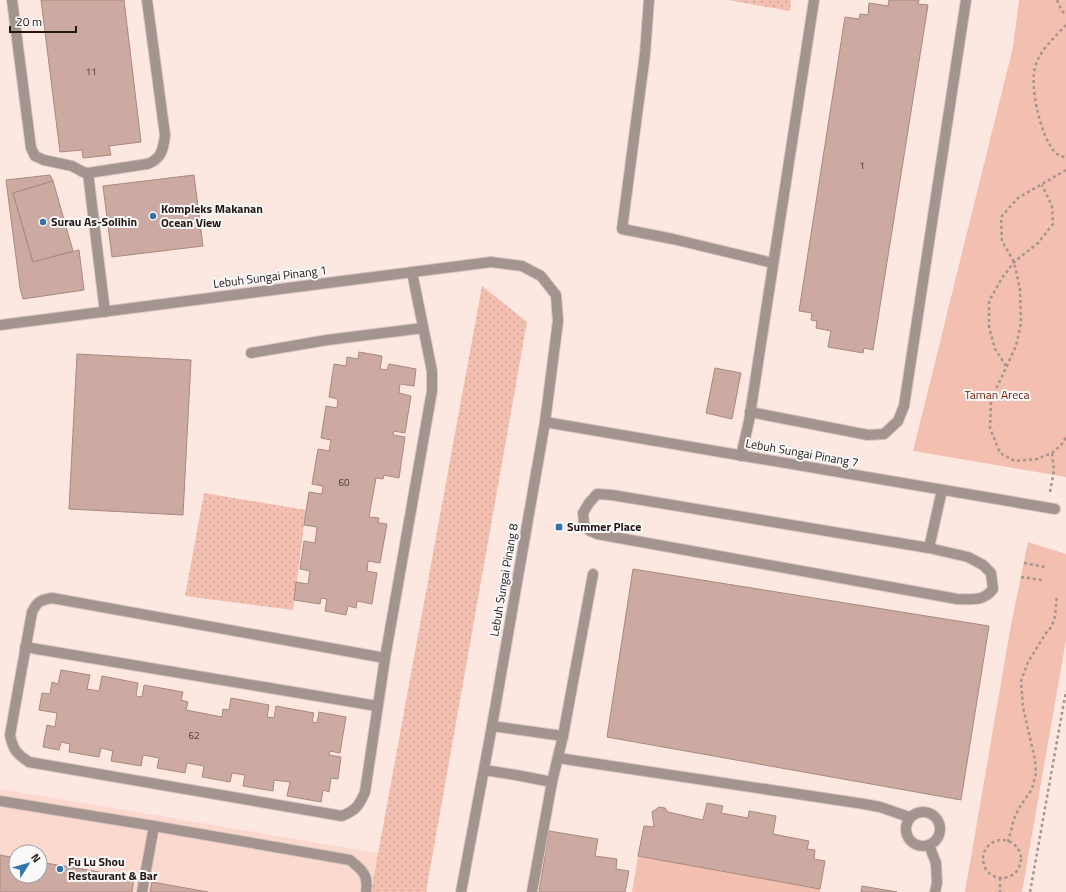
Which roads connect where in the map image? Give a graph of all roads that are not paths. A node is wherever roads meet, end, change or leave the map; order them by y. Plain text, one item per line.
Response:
1 (12, 0) edge
2 (147, 0) edge
3 (649, 0) edge
4 (814, 0) edge
5 (966, 0) edge
6 (88, 173) junction
7 (773, 263) junction
8 (412, 272) junction
9 (541, 276) joint
10 (105, 312) junction
11 (0, 325) edge
12 (423, 328) junction
13 (250, 353) dead end
14 (750, 412) junction
15 (545, 422) junction
16 (741, 456) junction
17 (942, 490) junction
18 (1051, 508) road end
19 (929, 548) junction
20 (593, 574) dead end
21 (25, 647) junction
22 (385, 658) junction
23 (377, 706) junction
24 (492, 726) junction
25 (563, 736) junction
26 (558, 758) junction
27 (484, 770) junction
28 (552, 782) junction
29 (0, 800) edge
30 (909, 817) junction
31 (154, 826) junction
32 (929, 845) junction
33 (142, 892) edge
34 (366, 892) edge
35 (461, 892) edge
36 (532, 892) edge
37 (935, 892) edge

1 - 6 street
2 - 6 street
3 - 7 street
4 - 7 street
5 - 14 street
6 - 10 street
7 - 14 street
8 - 9 street, Lebuh Sungai Pinang 1
8 - 10 street, Lebuh Sungai Pinang 1
8 - 12 street
9 - 15 street, Lebuh Sungai Pinang 8
10 - 11 street, Lebuh Sungai Pinang 1
12 - 13 street
12 - 22 street
14 - 16 street
15 - 16 street, Lebuh Sungai Pinang 7
15 - 24 street, Lebuh Sungai Pinang 8
16 - 17 street, Lebuh Sungai Pinang 7
17 - 18 street, Lebuh Sungai Pinang 7
17 - 19 street
19 - 19 street
20 - 25 street
21 - 22 street
21 - 23 street
21 - 23 street
22 - 23 street
24 - 25 street
24 - 27 street, Lebuh Sungai Pinang 8
25 - 26 street
26 - 28 street
26 - 30 street
27 - 28 street
27 - 35 street, Lebuh Sungai Pinang 8
28 - 36 street
29 - 31 street
30 - 32 street
30 - 32 street
31 - 33 street
31 - 34 street
32 - 37 street

